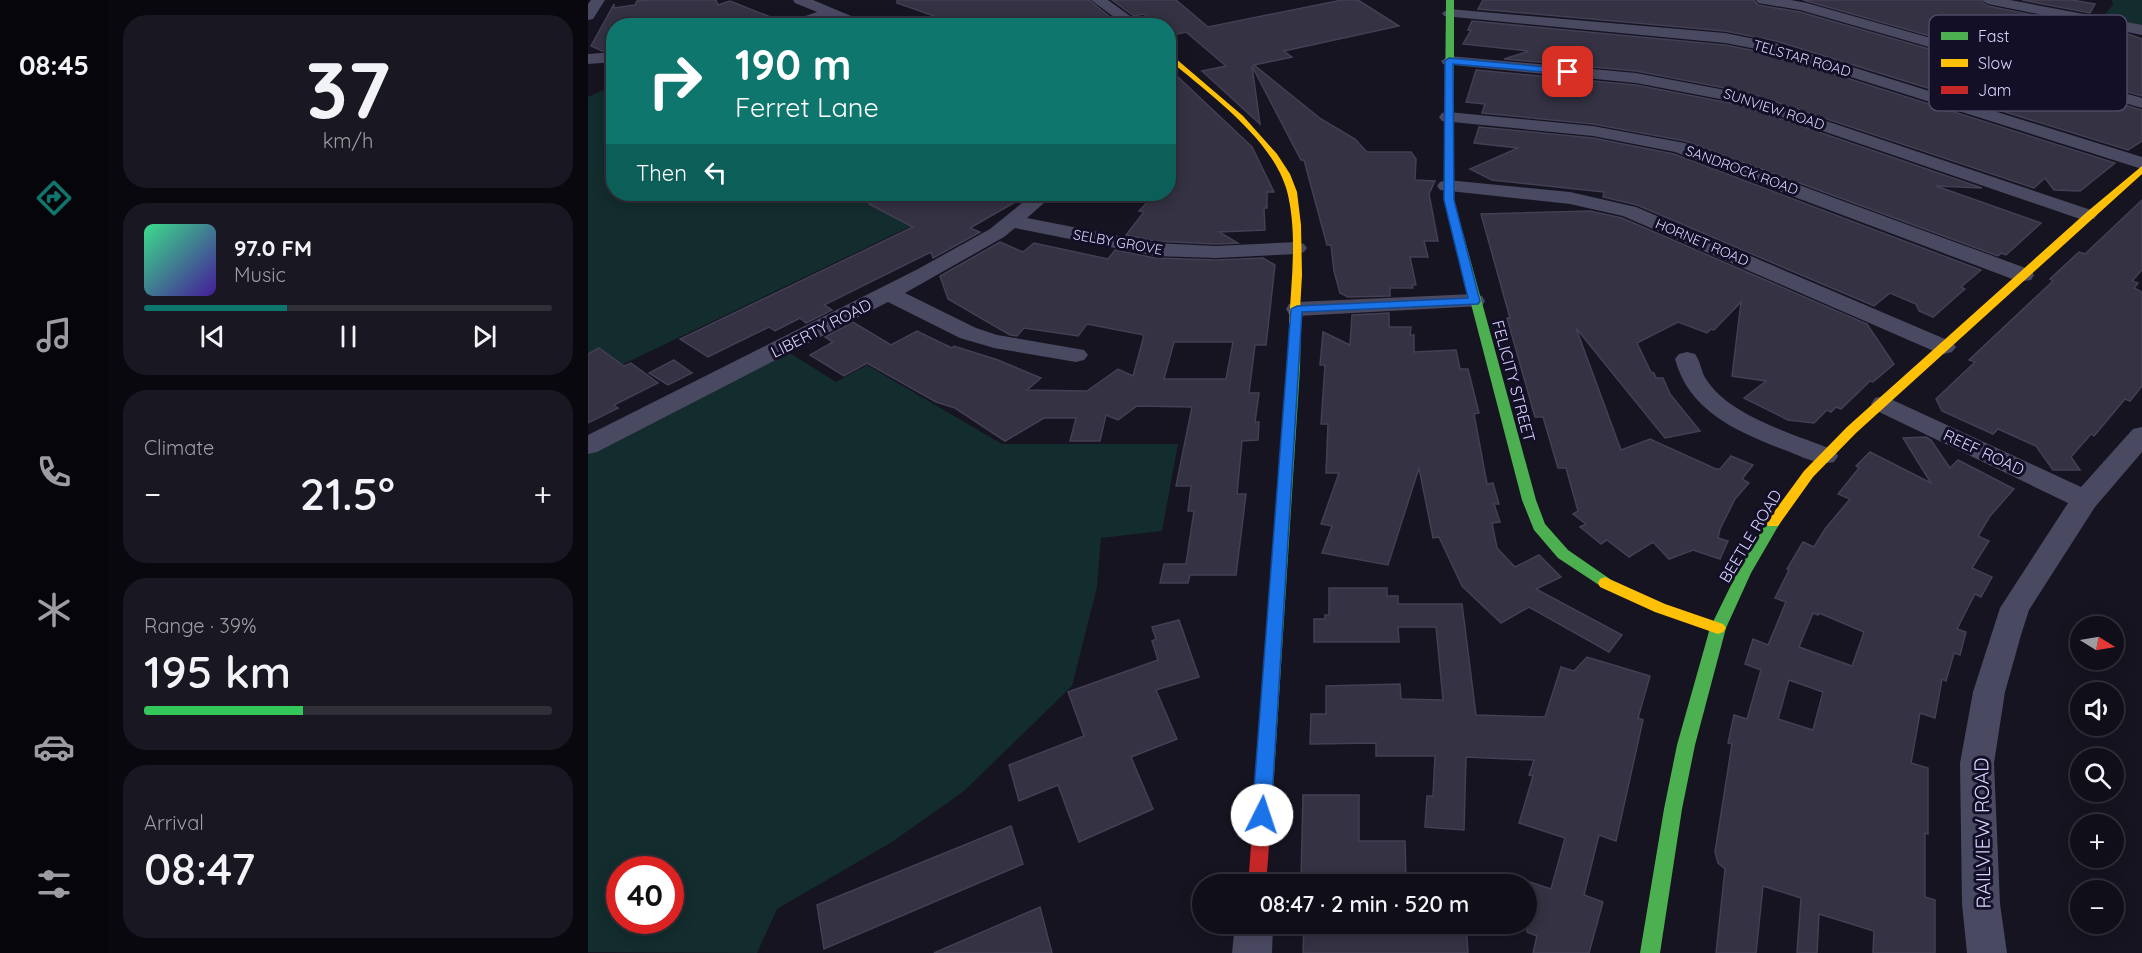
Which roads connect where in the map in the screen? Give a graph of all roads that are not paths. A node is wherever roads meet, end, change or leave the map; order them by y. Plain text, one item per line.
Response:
1 (596, 0) edge
2 (800, 0) edge
3 (1098, 0) edge
4 (1763, 0) edge
5 (1988, 0) edge
6 (588, 1) edge
7 (1450, 7) edge
8 (831, 12) junction
9 (2065, 15) edge
10 (588, 16) edge
11 (813, 18) edge
12 (847, 18) edge
13 (1125, 18) edge
14 (2127, 27) edge
15 (2142, 30) edge
16 (1929, 42) edge
17 (606, 58) edge
18 (588, 59) edge
19 (1176, 61) edge
20 (1449, 61) junction
21 (1929, 96) edge
22 (2127, 99) edge
23 (2142, 103) edge
24 (1977, 111) edge
25 (1448, 117) junction
26 (2142, 163) edge
27 (2142, 169) edge
28 (1447, 186) junction
29 (1036, 201) edge
30 (2087, 215) junction
31 (1013, 222) junction
32 (1297, 248) junction
33 (2023, 275) junction
34 (889, 294) junction
35 (1474, 301) junction
36 (1297, 309) junction
37 (1944, 346) junction
38 (1076, 355) dead end
39 (1687, 359) dead end
40 (1884, 404) junction
41 (2142, 435) edge
42 (588, 446) edge
43 (1825, 456) junction
44 (2085, 500) junction
45 (1718, 628) junction
46 (1258, 874) edge
47 (1253, 934) edge
48 (1252, 953) edge
49 (1650, 953) edge
50 (1987, 953) edge

1 - 6 street
1 - 10 street
2 - 8 street
3 - 13 street
4 - 16 street
5 - 9 street
7 - 20 street, FELICITY STREET
7 - 21 street, TELSTAR ROAD
8 - 11 street
8 - 12 street
14 - 15 street
17 - 18 street
19 - 32 street
20 - 25 street, FELICITY STREET
20 - 30 street, SUNVIEW ROAD
22 - 23 street
24 - 26 street, TELSTAR ROAD
25 - 28 street, FELICITY STREET
25 - 33 street, SANDROCK ROAD
27 - 30 street, BEETLE ROAD
28 - 35 street, FELICITY STREET
28 - 37 street, HORNET ROAD
29 - 31 street, LIBERTY ROAD
30 - 33 street, BEETLE ROAD
31 - 32 street, SELBY GROVE
31 - 34 street, LIBERTY ROAD
32 - 36 street
33 - 37 street, BEETLE ROAD
34 - 38 street
34 - 42 street, LIBERTY ROAD
35 - 36 street
35 - 45 street, FELICITY STREET
36 - 46 street
37 - 40 street, BEETLE ROAD
39 - 43 street
40 - 43 street, BEETLE ROAD
40 - 44 street, REEF ROAD
41 - 44 street, RAILVIEW ROAD
43 - 45 street, BEETLE ROAD
44 - 50 street, RAILVIEW ROAD
45 - 49 street, BEETLE ROAD
47 - 48 street

